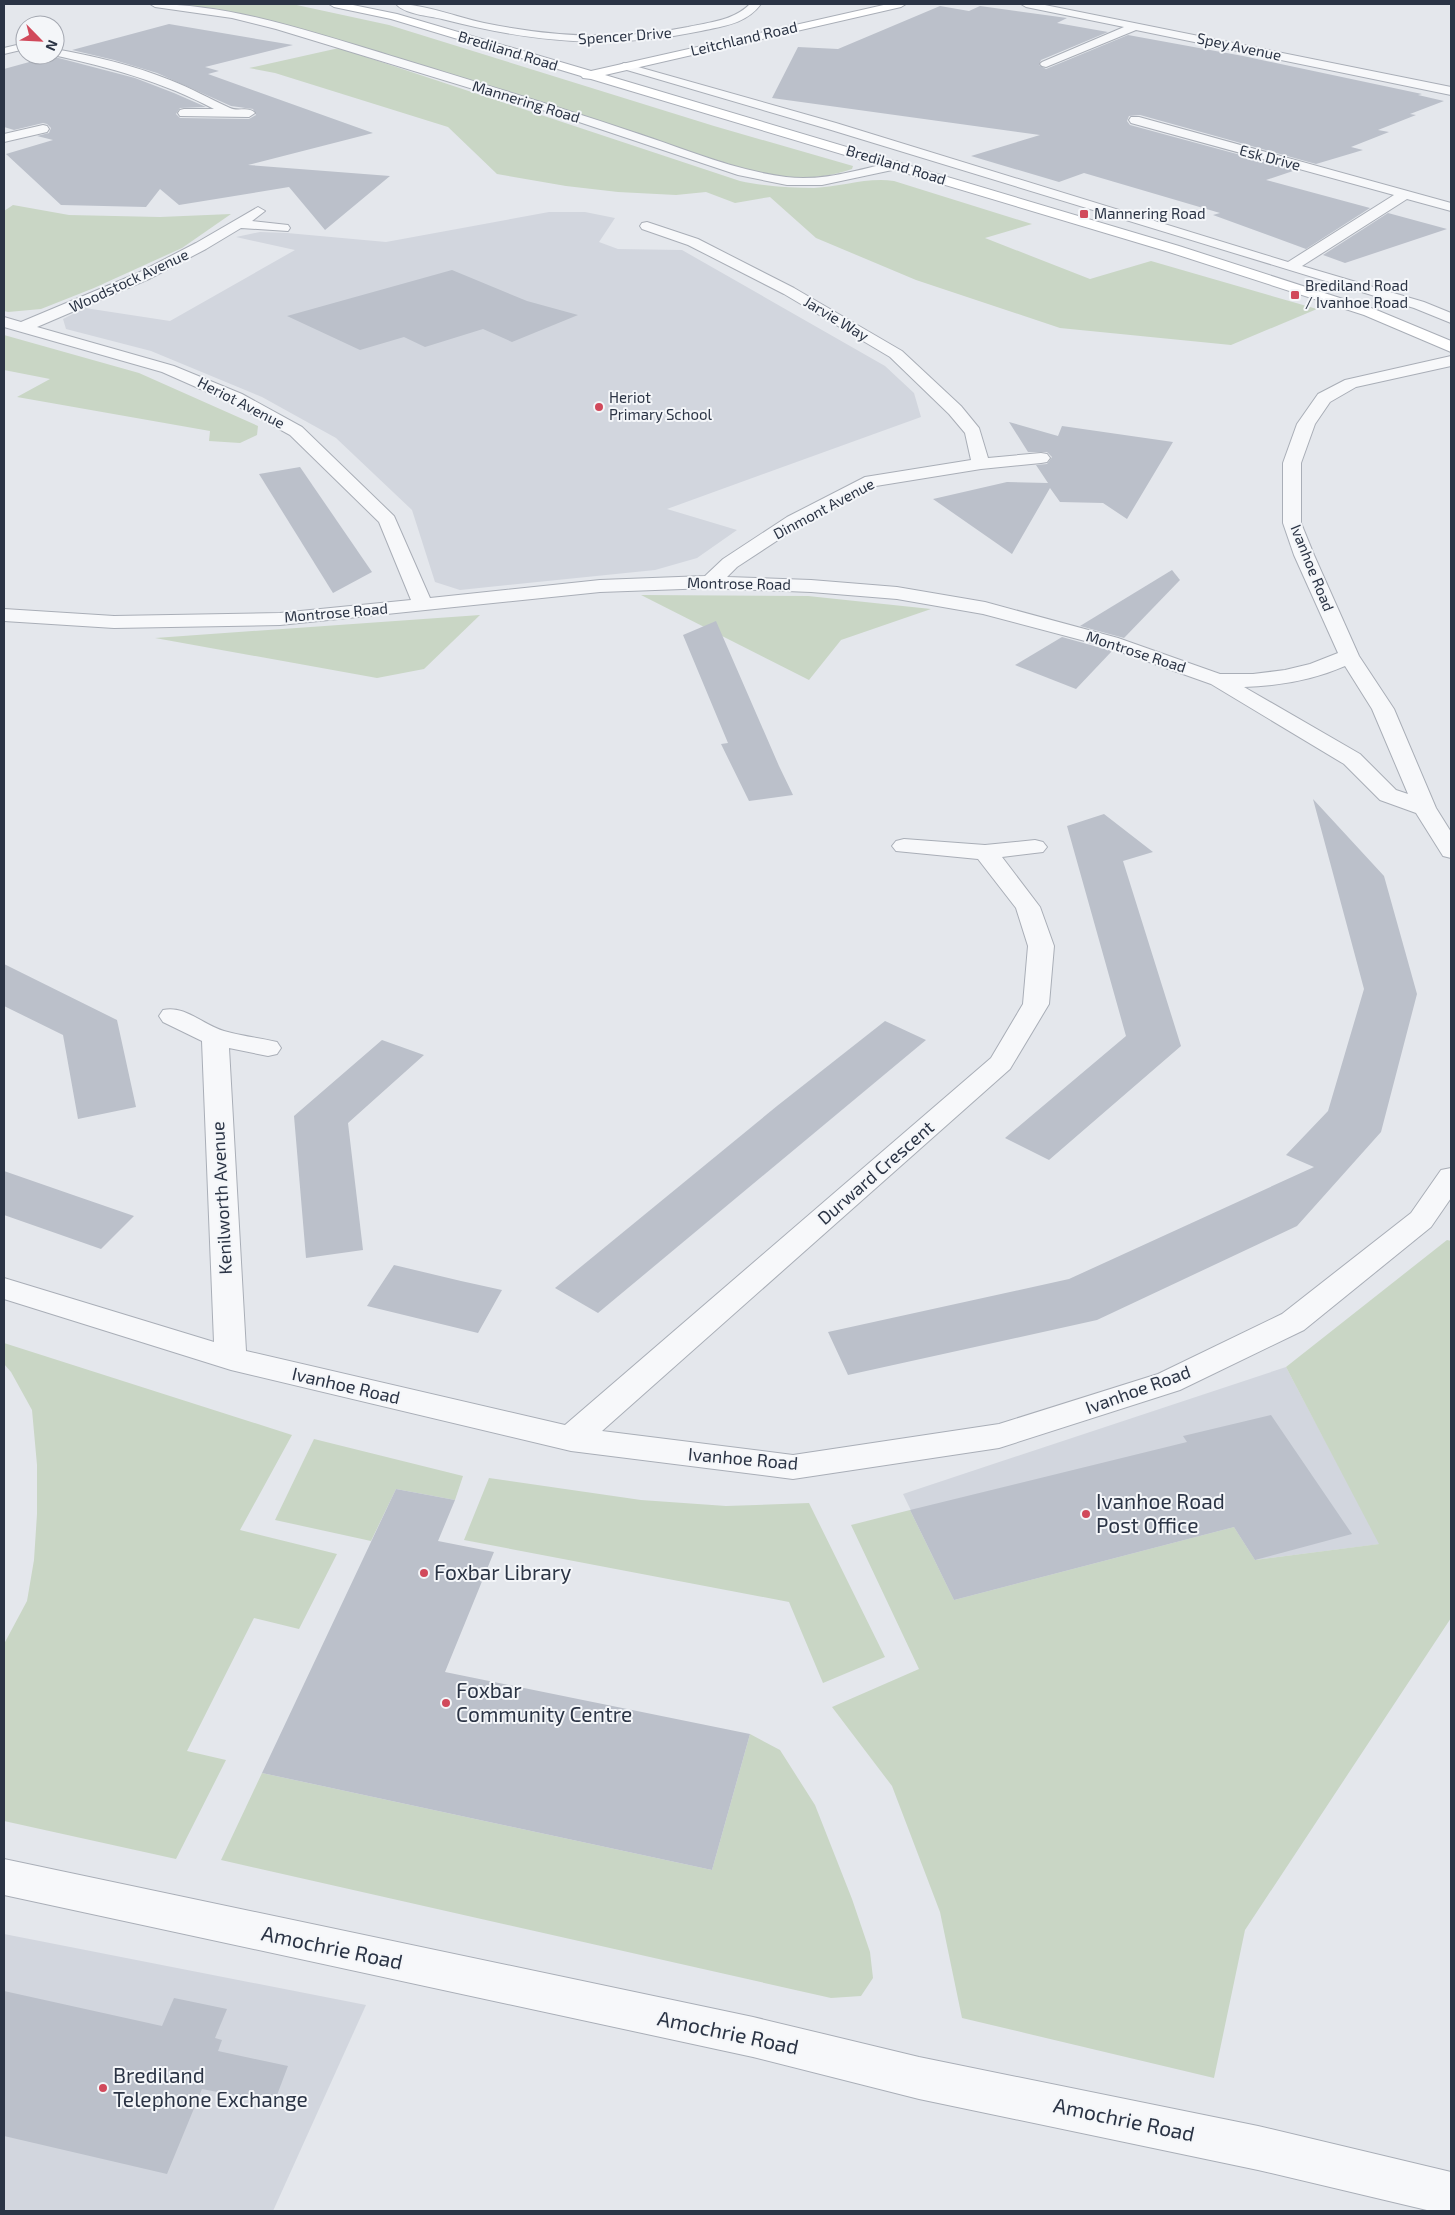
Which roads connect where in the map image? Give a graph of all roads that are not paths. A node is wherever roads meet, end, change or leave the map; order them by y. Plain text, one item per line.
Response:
1 (155, 4) edge
2 (334, 4) edge
3 (401, 4) edge
4 (756, 4) edge
5 (901, 4) edge
6 (1026, 4) edge
7 (451, 6) dead end
8 (419, 11) junction
9 (1136, 26) junction
10 (65, 54) edge
11 (1046, 64) dead end
12 (624, 66) junction
13 (588, 76) junction
14 (1451, 91) edge
15 (228, 112) junction
16 (184, 113) dead end
17 (249, 113) dead end
18 (1135, 120) dead end
19 (43, 129) dead end
20 (4, 130) edge
21 (20, 134) junction
22 (4, 138) edge
23 (897, 165) junction
24 (1405, 194) junction
25 (1451, 207) edge
26 (258, 211) dead end
27 (240, 224) junction
28 (647, 226) dead end
29 (282, 228) dead end
30 (1290, 267) junction
31 (1451, 318) edge
32 (4, 322) edge
33 (22, 327) junction
34 (1451, 348) edge
35 (1447, 364) edge
36 (1041, 458) dead end
37 (981, 464) junction
38 (710, 582) junction
39 (422, 605) junction
40 (4, 615) edge
41 (1348, 656) junction
42 (1218, 680) junction
43 (1426, 808) junction
44 (904, 846) dead end
45 (1035, 847) dead end
46 (1451, 851) edge
47 (985, 852) junction
48 (172, 1016) dead end
49 (215, 1037) junction
50 (268, 1048) dead end
51 (1451, 1177) edge
52 (4, 1288) edge
53 (231, 1359) junction
54 (571, 1439) junction
55 (4, 1877) edge
56 (1451, 2194) edge

1 - 23 street, Mannering Road
2 - 13 street, Brediland Road
3 - 8 street, Spencer Drive
4 - 8 street, Spencer Drive
5 - 12 street, Leitchland Road
6 - 9 street, Spey Avenue
7 - 8 street
9 - 11 street
9 - 14 street, Spey Avenue
10 - 15 street
12 - 13 street, Leitchland Road
12 - 30 street, Brediland Road
13 - 23 street, Brediland Road
15 - 16 street
15 - 17 street
18 - 24 street, Esk Drive
19 - 21 street
20 - 21 street
21 - 22 street
23 - 34 street, Brediland Road
24 - 25 street, Esk Drive
24 - 30 street
26 - 27 street, Woodstock Avenue
27 - 29 street
27 - 33 street, Woodstock Avenue
28 - 37 street, Jarvie Way
30 - 31 street, Brediland Road
32 - 33 street, Heriot Avenue
33 - 39 street, Heriot Avenue
35 - 41 street, Ivanhoe Road
36 - 37 street, Dinmont Avenue
37 - 38 street, Dinmont Avenue
38 - 39 street, Montrose Road
38 - 42 street, Montrose Road
39 - 40 street, Montrose Road
41 - 42 street
41 - 43 street, Ivanhoe Road
42 - 43 street, Montrose Road
43 - 46 street, Ivanhoe Road
44 - 47 street
45 - 47 street
47 - 54 street, Durward Crescent
48 - 49 street
49 - 50 street
49 - 53 street, Kenilworth Avenue
51 - 54 street, Ivanhoe Road
52 - 53 street, Ivanhoe Road
53 - 54 street, Ivanhoe Road
55 - 56 street, Amochrie Road

